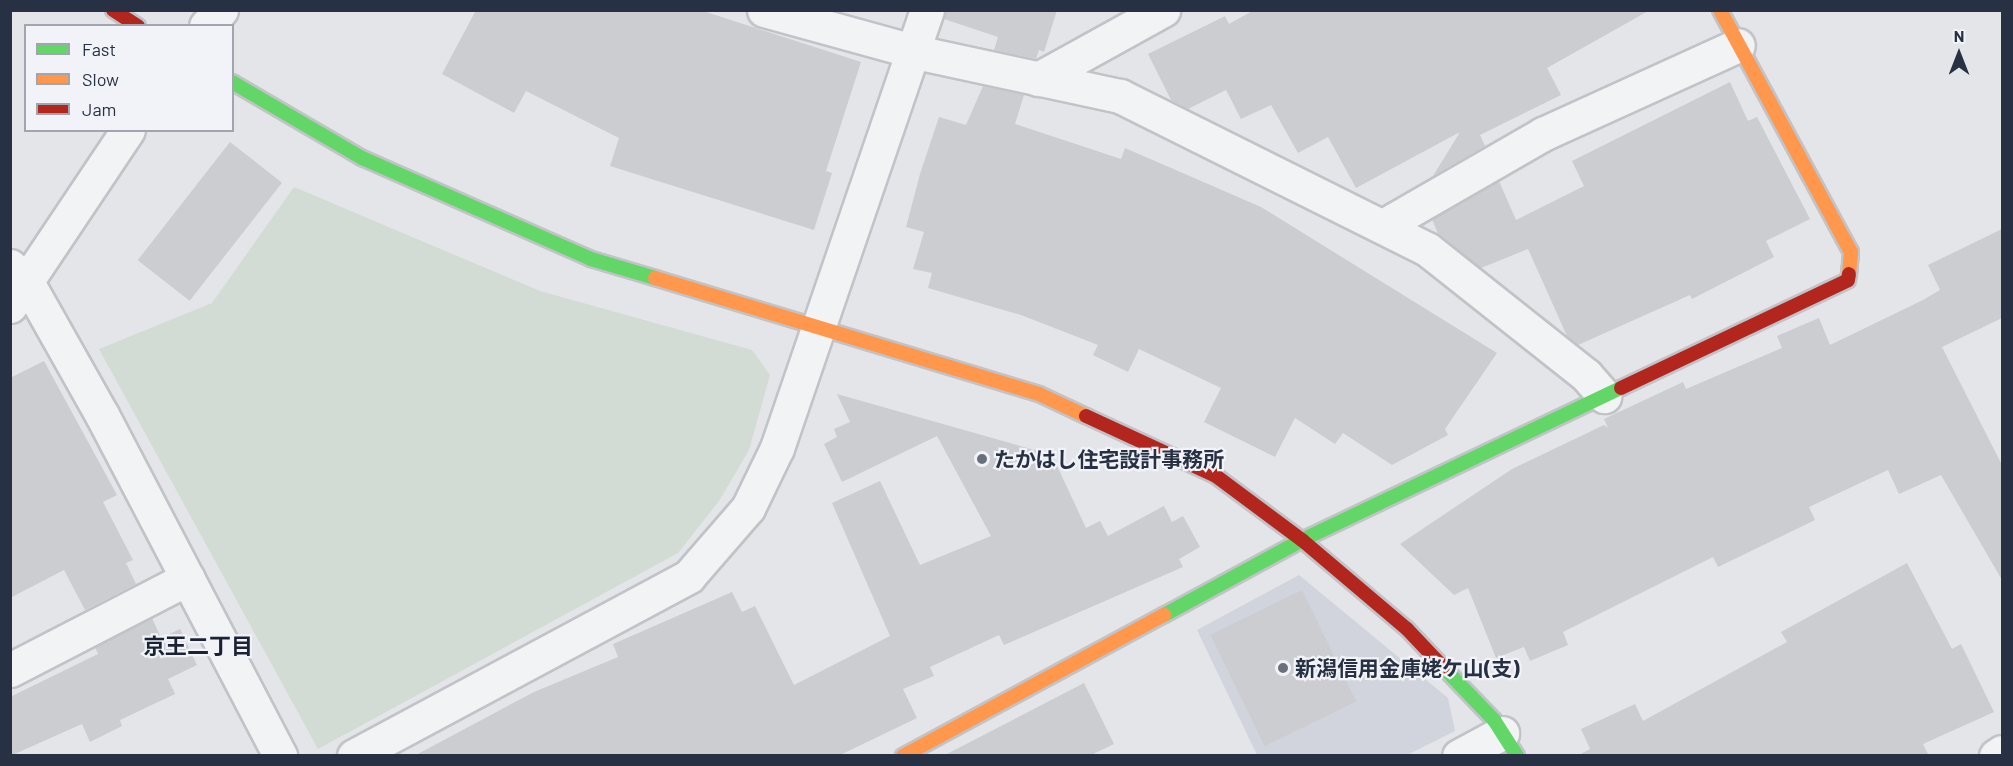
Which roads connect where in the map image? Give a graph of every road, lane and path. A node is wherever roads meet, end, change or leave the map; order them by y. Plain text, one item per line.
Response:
1 (114, 10) edge
2 (221, 10) edge
3 (764, 10) edge
4 (927, 10) edge
5 (1164, 10) edge
6 (1720, 10) edge
7 (135, 24) edge
8 (208, 24) edge
9 (1738, 45) junction
10 (916, 52) junction
11 (1038, 79) junction
12 (234, 83) edge
13 (127, 132) edge
14 (1383, 226) junction
15 (16, 285) edge
16 (818, 330) junction
17 (1604, 396) junction
18 (1302, 540) junction
19 (188, 578) junction
20 (10, 670) edge
21 (1510, 744) edge
22 (2002, 752) edge
23 (280, 756) edge
24 (354, 756) edge
25 (903, 756) edge
26 (1459, 756) edge
27 (1996, 756) edge

1 - 7 street
2 - 8 street
3 - 10 street
4 - 10 street
5 - 11 street
6 - 9 street
9 - 14 street
9 - 17 street
10 - 11 street
10 - 16 street
11 - 14 street
12 - 16 street
13 - 15 street
14 - 17 street
15 - 19 street
16 - 18 street
16 - 24 street
17 - 18 street
18 - 21 street
18 - 25 street
19 - 20 street
19 - 23 street
21 - 26 street
22 - 27 street

